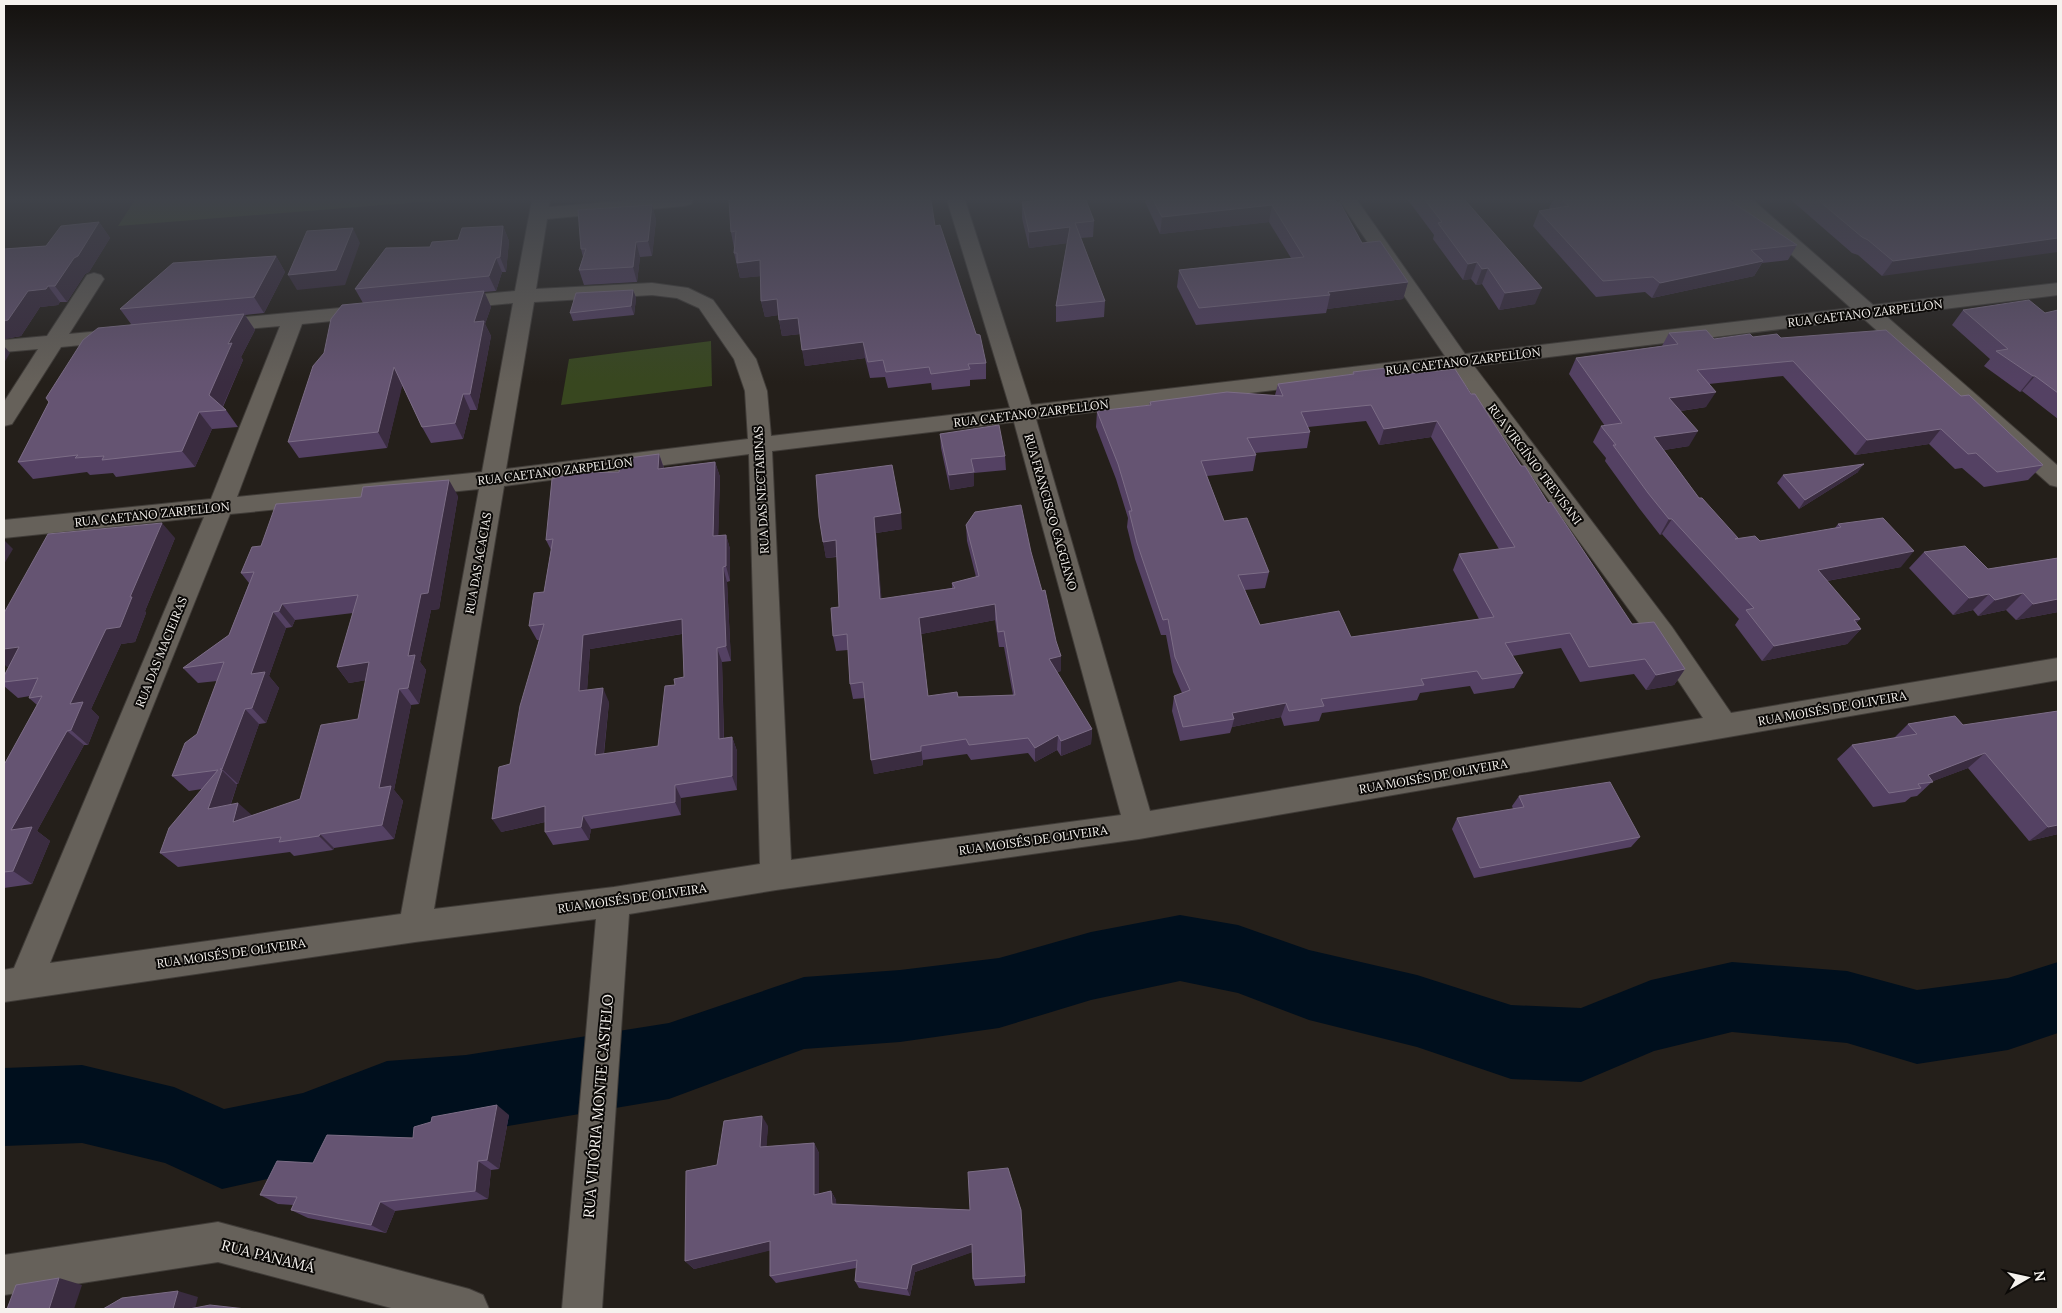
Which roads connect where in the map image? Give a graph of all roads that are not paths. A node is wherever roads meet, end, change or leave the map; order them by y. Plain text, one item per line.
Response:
1 (530, 261) edge
2 (975, 261) edge
3 (1390, 261) edge
4 (1811, 261) edge
5 (94, 279) dead end
6 (2058, 289) edge
7 (524, 296) junction
8 (427, 305) edge
9 (389, 309) edge
10 (1869, 313) junction
11 (293, 319) junction
12 (193, 328) edge
13 (144, 333) edge
14 (54, 341) junction
15 (4, 346) edge
16 (1459, 361) junction
17 (1023, 414) junction
18 (4, 420) edge
19 (760, 445) junction
20 (493, 479) junction
21 (2058, 479) edge
22 (220, 506) junction
23 (4, 529) edge
24 (2058, 669) edge
25 (1725, 726) junction
26 (1139, 826) junction
27 (776, 876) junction
28 (614, 902) junction
29 (415, 926) junction
30 (14, 985) edge
31 (4, 1275) edge
32 (469, 1309) edge
33 (582, 1309) edge

1 - 7 street, RUA DAS ACACIAS
2 - 17 street, RUA FRANCISCO CAGGIANO
3 - 16 street, RUA VIRGÍNIO TREVISANI
4 - 10 street
5 - 14 street
6 - 10 street, RUA CAETANO ZARPELLON
7 - 8 street, RUA DAS NECTARINAS
7 - 19 street, RUA DAS NECTARINAS
7 - 20 street, RUA DAS ACACIAS
9 - 11 street
10 - 16 street, RUA CAETANO ZARPELLON
10 - 21 street
11 - 12 street
11 - 22 street, RUA DAS MACIEIRAS
13 - 14 street
14 - 15 street
14 - 18 street
16 - 17 street, RUA CAETANO ZARPELLON
16 - 25 street, RUA VIRGÍNIO TREVISANI
17 - 19 street, RUA CAETANO ZARPELLON
17 - 26 street, RUA FRANCISCO CAGGIANO
19 - 20 street, RUA CAETANO ZARPELLON
19 - 27 street, RUA DAS NECTARINAS
20 - 22 street, RUA CAETANO ZARPELLON
20 - 29 street, RUA DAS ACACIAS
22 - 23 street, RUA CAETANO ZARPELLON
22 - 30 street, RUA DAS MACIEIRAS
24 - 25 street, RUA MOISÉS DE OLIVEIRA
25 - 26 street, RUA MOISÉS DE OLIVEIRA
26 - 27 street, RUA MOISÉS DE OLIVEIRA
27 - 28 street, RUA MOISÉS DE OLIVEIRA
28 - 29 street, RUA MOISÉS DE OLIVEIRA
28 - 33 street, RUA VITÓRIA MONTE CASTELO
29 - 30 street, RUA MOISÉS DE OLIVEIRA
31 - 32 street, RUA PANAMÁ

